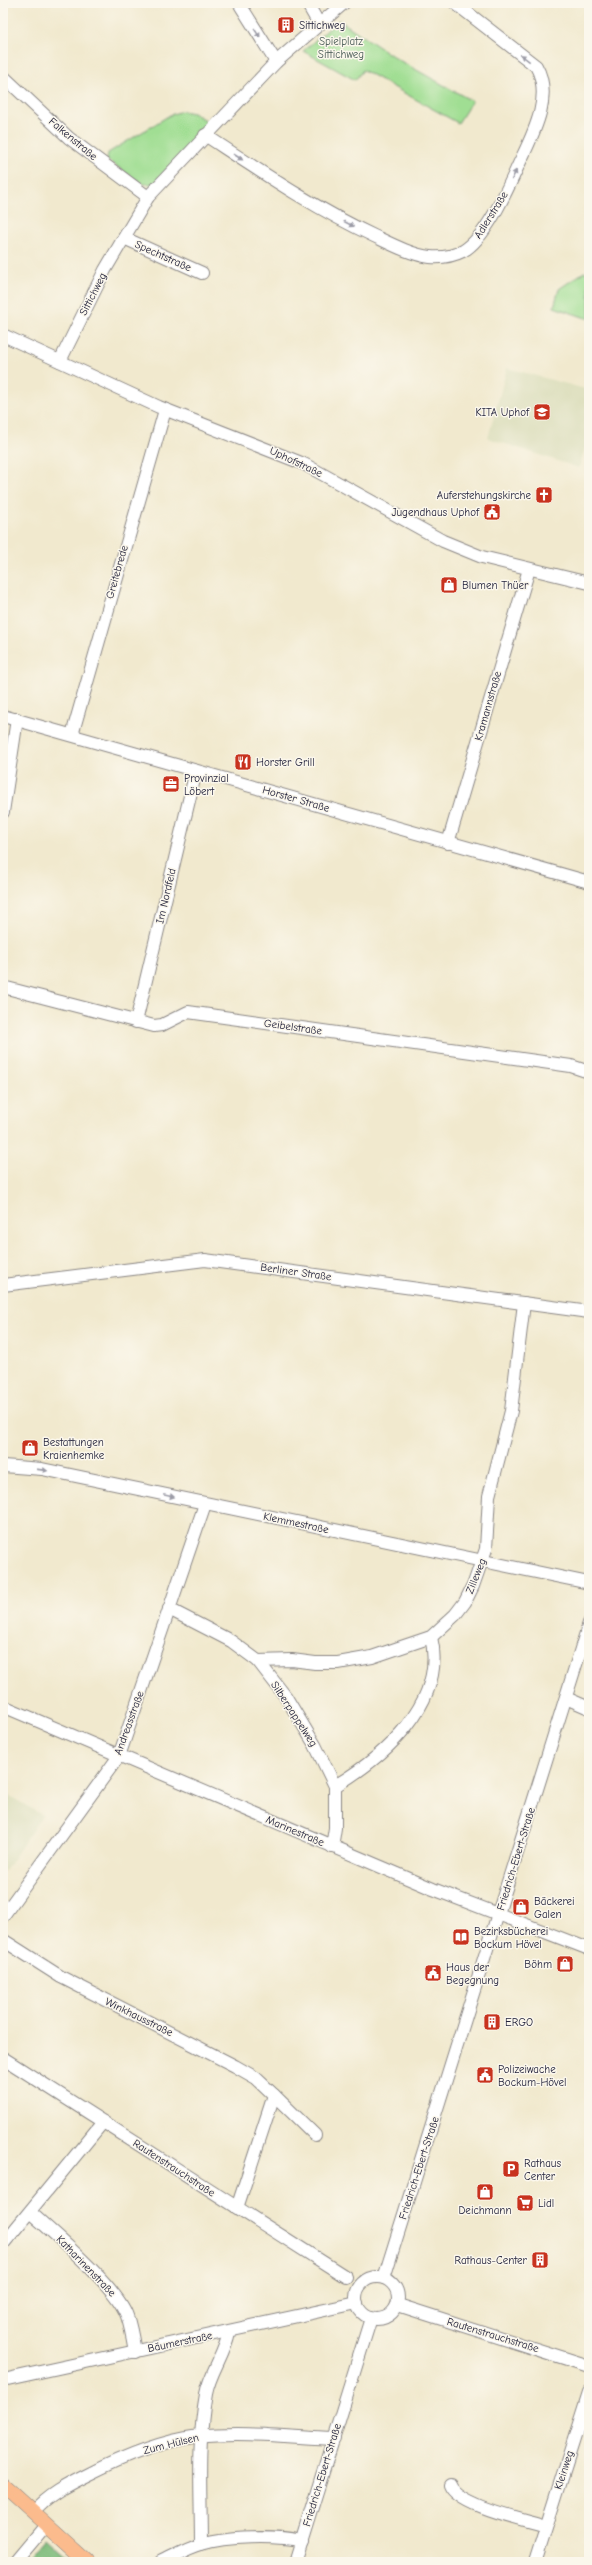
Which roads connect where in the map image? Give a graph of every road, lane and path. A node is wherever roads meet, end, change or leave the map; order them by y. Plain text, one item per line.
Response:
1 (239, 3) edge
2 (307, 3) edge
3 (344, 3) edge
4 (456, 3) edge
5 (319, 24) junction
6 (276, 62) junction
7 (3, 76) edge
8 (205, 136) junction
9 (148, 197) junction
10 (124, 238) junction
11 (202, 273) dead end
12 (3, 334) edge
13 (60, 361) junction
14 (165, 410) junction
15 (529, 569) junction
16 (589, 583) edge
17 (3, 716) edge
18 (17, 719) junction
19 (72, 735) junction
20 (196, 771) junction
21 (5, 778) edge
22 (3, 812) edge
23 (448, 842) junction
24 (589, 882) edge
25 (3, 987) edge
26 (136, 1022) junction
27 (589, 1072) edge
28 (3, 1285) edge
29 (524, 1303) junction
30 (589, 1312) edge
31 (3, 1466) edge
32 (205, 1504) junction
33 (483, 1562) junction
34 (589, 1583) edge
35 (169, 1609) junction
36 (589, 1623) edge
37 (431, 1637) junction
38 (258, 1661) junction
39 (566, 1698) junction
40 (3, 1706) edge
41 (589, 1708) edge
42 (119, 1756) junction
43 (335, 1786) junction
44 (332, 1847) junction
45 (3, 1916) edge
46 (499, 1916) junction
47 (3, 1940) edge
48 (589, 1949) edge
49 (3, 2058) edge
50 (274, 2095) junction
51 (103, 2122) junction
52 (315, 2135) dead end
53 (237, 2208) junction
54 (30, 2212) junction
55 (3, 2244) edge
56 (346, 2277) dead end
57 (384, 2278) junction
58 (356, 2303) junction
59 (398, 2305) junction
60 (371, 2318) junction
61 (229, 2332) junction
62 (135, 2352) junction
63 (589, 2366) edge
64 (3, 2380) edge
65 (589, 2392) edge
66 (201, 2436) junction
67 (334, 2439) junction
68 (3, 2485) edge
69 (451, 2485) dead end
70 (33, 2512) junction
71 (46, 2525) junction
72 (546, 2526) junction
73 (302, 2541) junction
74 (202, 2544) junction
75 (15, 2562) edge
76 (88, 2562) edge
77 (161, 2562) edge
78 (297, 2562) edge
79 (534, 2562) edge

1 -> 6 street
2 - 5 street
3 - 5 street, Sittichweg
8 -> 4 street, Adlerstraße
5 - 6 street, Sittichweg
6 - 8 street, Sittichweg
7 - 9 street, Falkenstraße
8 - 9 street, Sittichweg
9 - 10 street, Sittichweg
10 - 11 street, Spechtstraße
10 - 13 street, Sittichweg
12 - 13 street, Uphofstraße
13 - 14 street, Uphofstraße
14 - 15 street, Uphofstraße
14 - 19 street, Greitebrede
15 - 16 street, Uphofstraße
15 - 23 street, Kramannstraße
17 - 18 street, Horster Straße
18 - 19 street, Horster Straße
18 - 21 street
19 - 20 street, Horster Straße
20 - 23 street, Horster Straße
20 - 26 street, Im Nordfeld
21 - 22 street
23 - 24 street, Horster Straße
25 - 26 street, Geibelstraße
26 - 27 street, Geibelstraße
28 - 29 street, Berliner Straße
29 - 30 street, Berliner Straße
29 - 33 street, Zilleweg
31 -> 32 street, Klemmestraße
32 - 33 street, Klemmestraße
32 - 35 street, Andreasstraße
33 - 34 street, Klemmestraße
33 - 37 street, Zilleweg
35 - 38 street, Silberpappelweg
35 - 42 street, Andreasstraße
36 - 39 street, Friedrich-Ebert-Straße
37 - 38 street, Zilleweg
37 - 43 street
38 - 43 street, Silberpappelweg
39 - 41 street
39 - 46 street, Friedrich-Ebert-Straße
40 - 42 street, Marinestraße
42 - 44 street, Marinestraße
42 - 45 street, Andreasstraße
43 - 44 street, Silberpappelweg
44 - 46 street, Marinestraße
46 - 48 street, Marinestraße
46 - 57 street, Friedrich-Ebert-Straße
47 - 50 street, Winkhausstraße
49 - 51 street, Rautenstrauchstraße
50 - 52 street, Winkhausstraße
50 - 53 street
51 - 53 street, Rautenstrauchstraße
51 - 54 street
53 - 56 street, Rautenstrauchstraße
54 - 55 street
54 - 62 street, Katharinenstraße
57 - 58 street
57 - 59 street
58 - 60 street
58 - 61 street, Bäumerstraße
59 - 60 street
59 - 63 street, Rautenstrauchstraße
60 - 67 street, Friedrich-Ebert-Straße
61 - 62 street, Bäumerstraße
61 - 66 street
62 - 64 street, Bäumerstraße
65 - 72 street, Kleinweg
66 - 67 street, Zum Hülsen
66 - 70 street, Zum Hülsen
66 - 74 street
67 - 73 street, Friedrich-Ebert-Straße
68 - 70 main road
69 - 72 street
70 - 71 main road
71 - 75 street
71 - 76 main road
72 - 79 street, Kleinweg
73 - 74 street
73 - 78 street, Friedrich-Ebert-Straße
74 - 77 street

